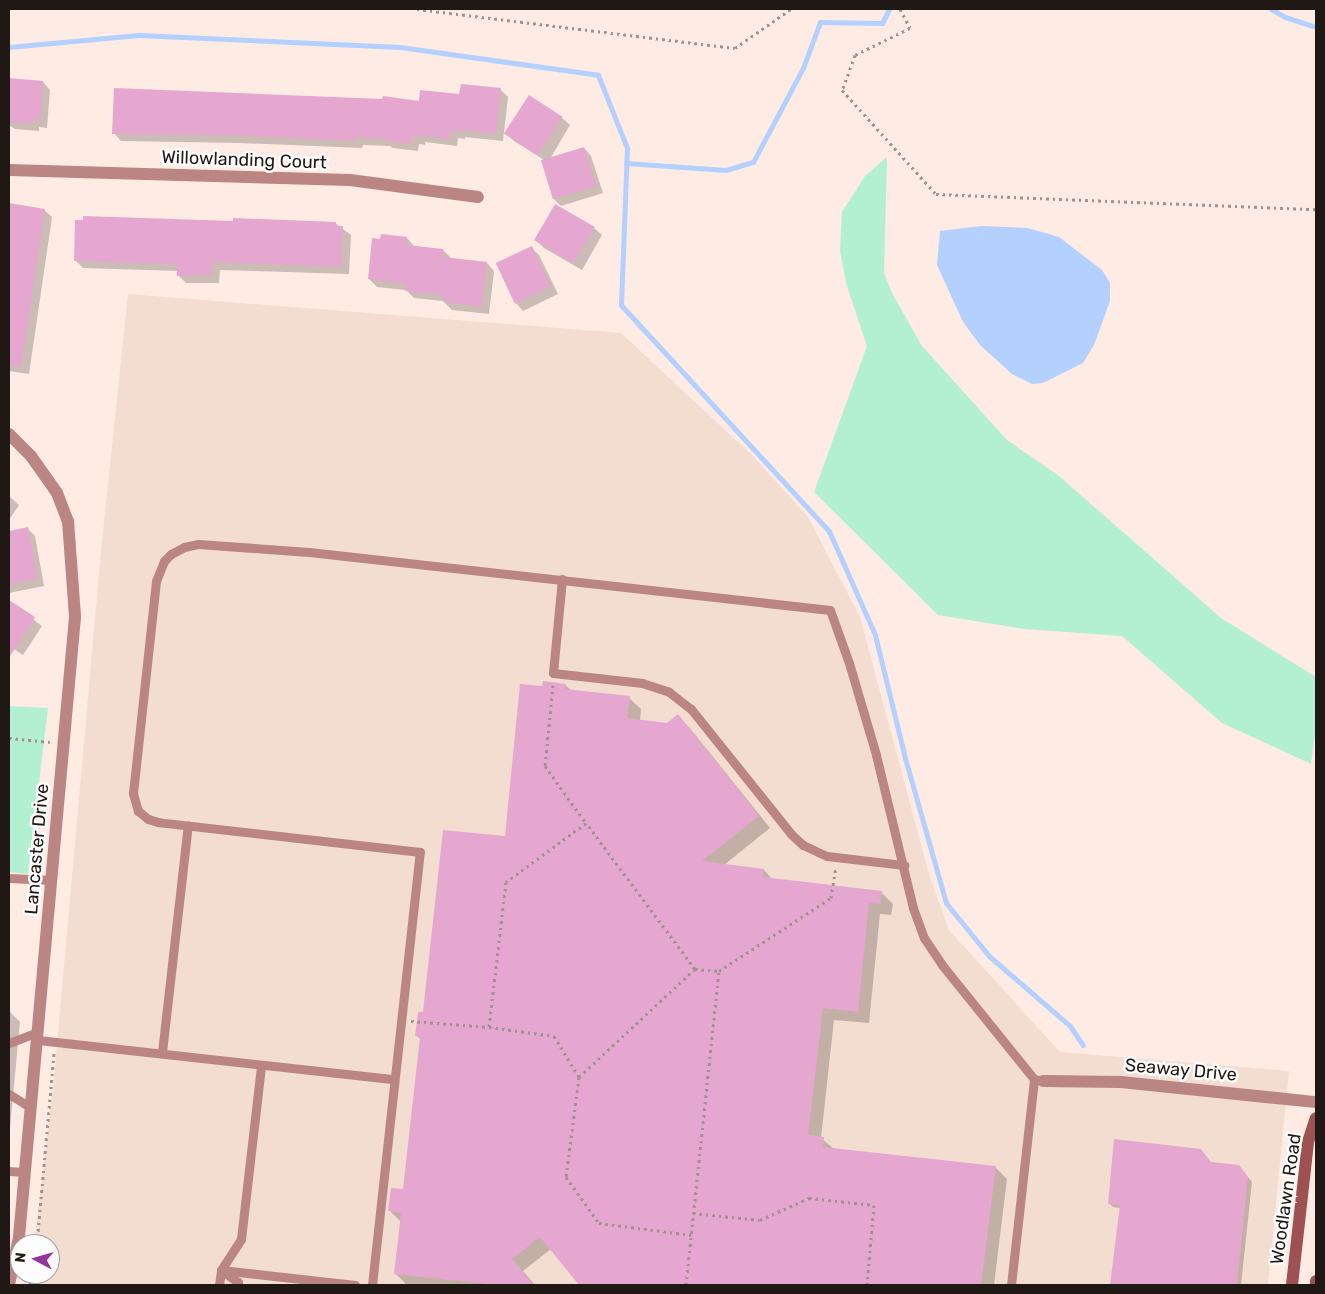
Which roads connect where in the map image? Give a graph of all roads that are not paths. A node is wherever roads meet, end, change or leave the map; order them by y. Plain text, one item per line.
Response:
1 (9, 170) edge
2 (478, 197) dead end
3 (9, 434) edge
4 (562, 579) junction
5 (188, 825) junction
6 (904, 865) junction
7 (9, 878) edge
8 (52, 880) junction
9 (38, 1036) junction
10 (9, 1042) edge
11 (162, 1052) junction
12 (261, 1064) junction
13 (394, 1080) junction
14 (1038, 1080) junction
15 (9, 1094) edge
16 (1316, 1102) edge
17 (31, 1108) junction
18 (1316, 1118) edge
19 (9, 1170) edge
20 (25, 1172) junction
21 (221, 1270) junction
22 (9, 1280) edge
23 (1316, 1280) edge
24 (220, 1285) edge
25 (237, 1285) edge
26 (354, 1285) edge
27 (372, 1285) edge
28 (1011, 1285) edge
29 (1292, 1285) edge
30 (1316, 1285) edge

1 - 2 street, Willowlanding Court
3 - 8 street, Lancaster Drive
4 - 5 lane
4 - 6 lane
4 - 6 lane
5 - 11 lane
5 - 13 lane
6 - 14 lane
7 - 8 lane
8 - 9 street, Lancaster Drive
9 - 10 lane
9 - 11 lane
9 - 17 street, Lancaster Drive
11 - 12 lane
12 - 13 lane
12 - 21 lane
13 - 27 lane
14 - 16 street, Seaway Drive
14 - 28 lane
15 - 17 lane
17 - 20 street, Lancaster Drive
18 - 29 main road, Woodlawn Road
19 - 20 lane
20 - 22 street, Lancaster Drive
21 - 24 lane
21 - 25 lane
21 - 26 lane
23 - 30 main road

